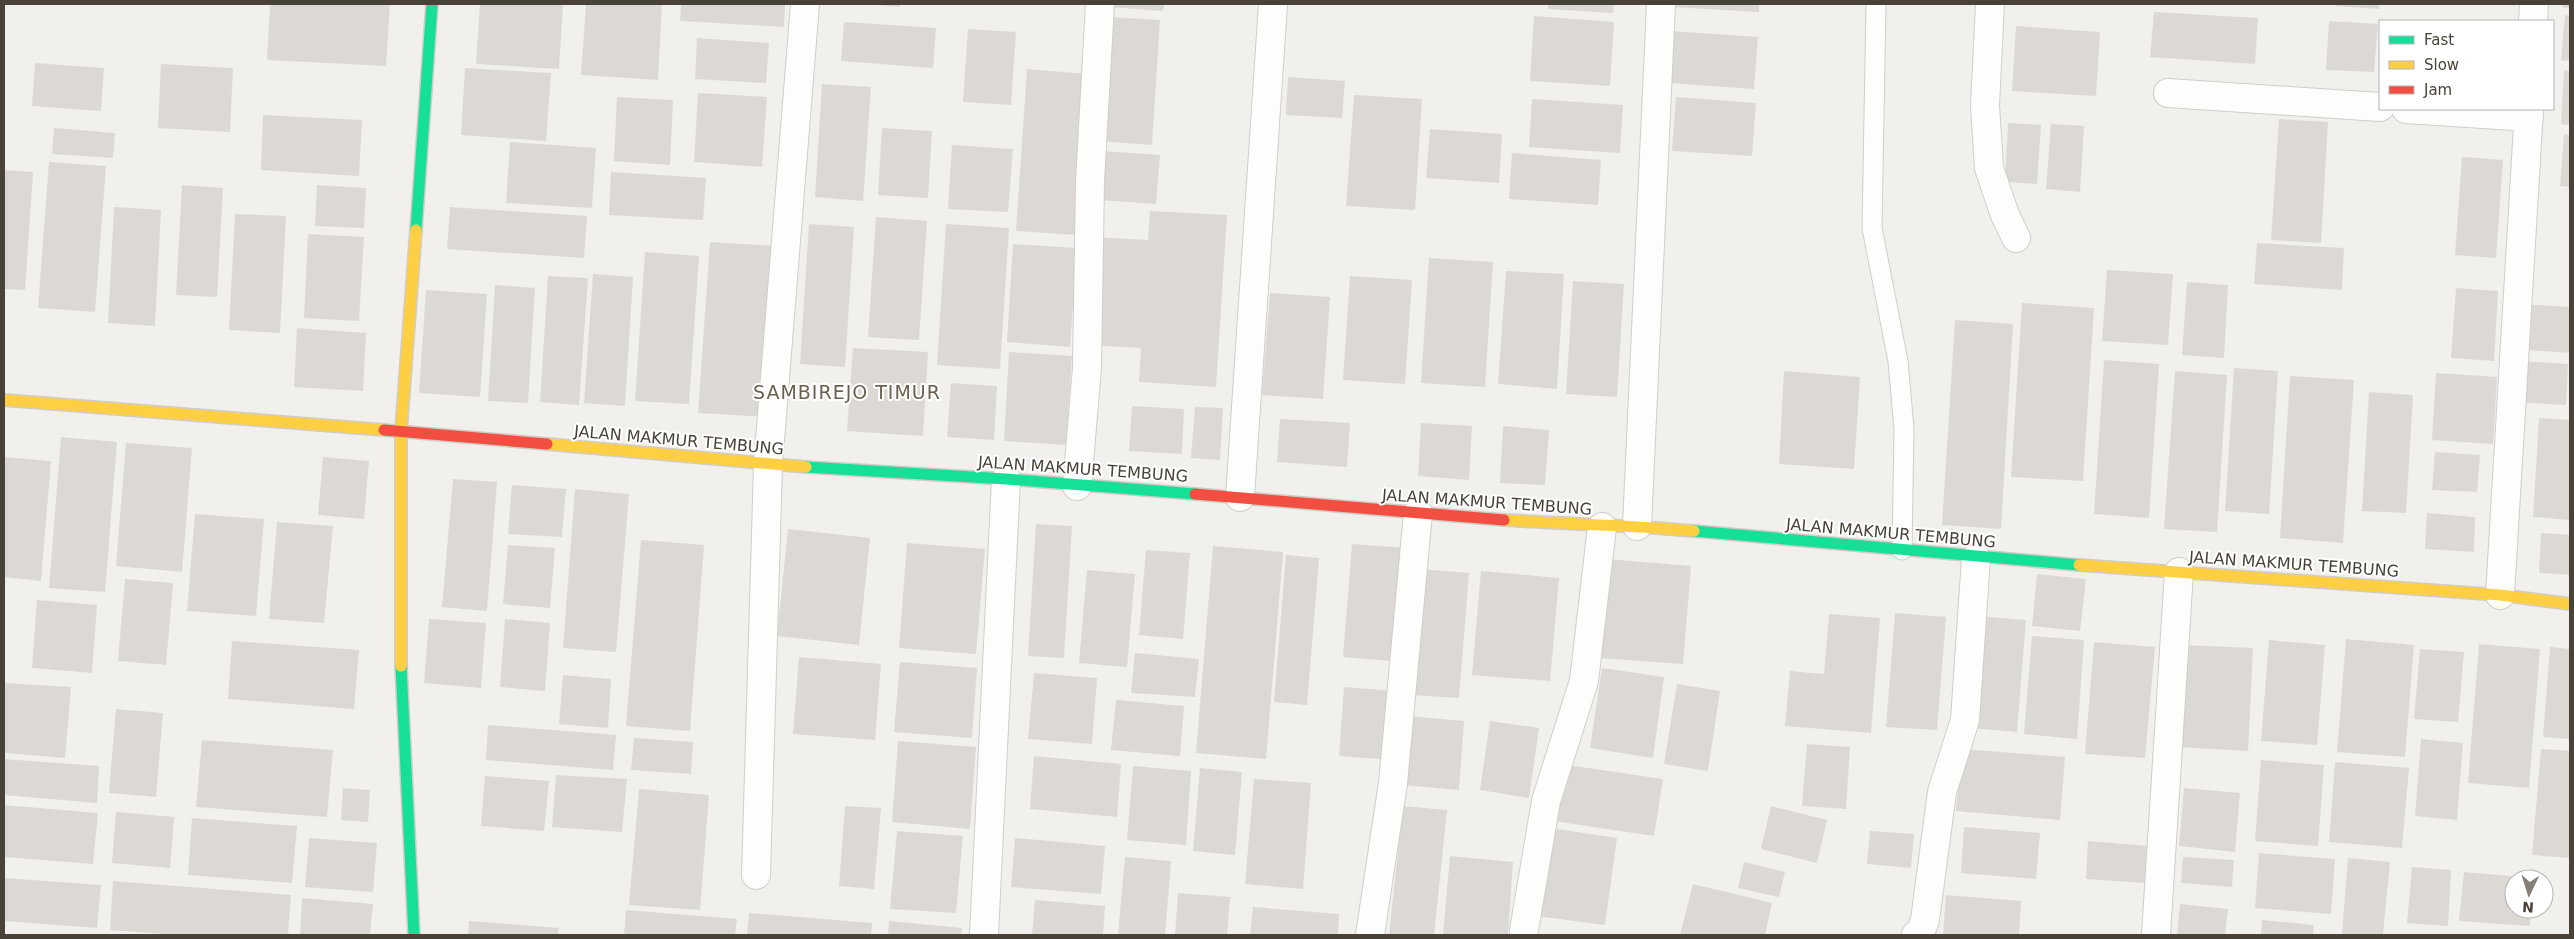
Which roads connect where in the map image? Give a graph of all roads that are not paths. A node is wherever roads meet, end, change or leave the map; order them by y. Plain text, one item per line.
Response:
1 (432, 4) edge
2 (804, 4) edge
3 (1100, 4) edge
4 (1273, 4) edge
5 (1661, 4) edge
6 (1876, 4) edge
7 (1990, 4) edge
8 (2534, 4) edge
9 (2533, 20) edge
10 (2168, 93) dead end
11 (2379, 107) edge
12 (2437, 110) edge
13 (2529, 113) edge
14 (2016, 238) dead end
15 (4, 400) edge
16 (401, 431) junction
17 (768, 465) junction
18 (1006, 478) junction
19 (1077, 486) junction
20 (1240, 497) junction
21 (1418, 513) junction
22 (1637, 526) junction
23 (1602, 527) junction
24 (1902, 550) junction
25 (1976, 558) junction
26 (2179, 572) junction
27 (2500, 595) junction
28 (2570, 604) edge
29 (756, 875) dead end
30 (1524, 930) dead end
31 (414, 935) edge
32 (984, 935) edge
33 (1370, 935) edge
34 (1916, 935) edge
35 (2156, 935) edge

1 - 16 street
2 - 17 street
3 - 19 street
4 - 20 street
5 - 22 street
6 - 24 lane
7 - 14 street
8 - 9 street
10 - 11 street
12 - 13 street
13 - 27 street
15 - 16 street, JALAN MAKMUR TEMBUNG
16 - 17 street, JALAN MAKMUR TEMBUNG
16 - 31 street
17 - 18 street, JALAN MAKMUR TEMBUNG
17 - 29 street
18 - 19 street, JALAN MAKMUR TEMBUNG
18 - 32 street
19 - 20 street, JALAN MAKMUR TEMBUNG
20 - 21 street, JALAN MAKMUR TEMBUNG
21 - 23 street, JALAN MAKMUR TEMBUNG
21 - 33 street
22 - 23 street, JALAN MAKMUR TEMBUNG
22 - 24 street, JALAN MAKMUR TEMBUNG
23 - 30 street
24 - 25 street, JALAN MAKMUR TEMBUNG
25 - 26 street, JALAN MAKMUR TEMBUNG
25 - 34 street
26 - 27 street, JALAN MAKMUR TEMBUNG
26 - 35 street
27 - 28 street, JALAN MAKMUR TEMBUNG

